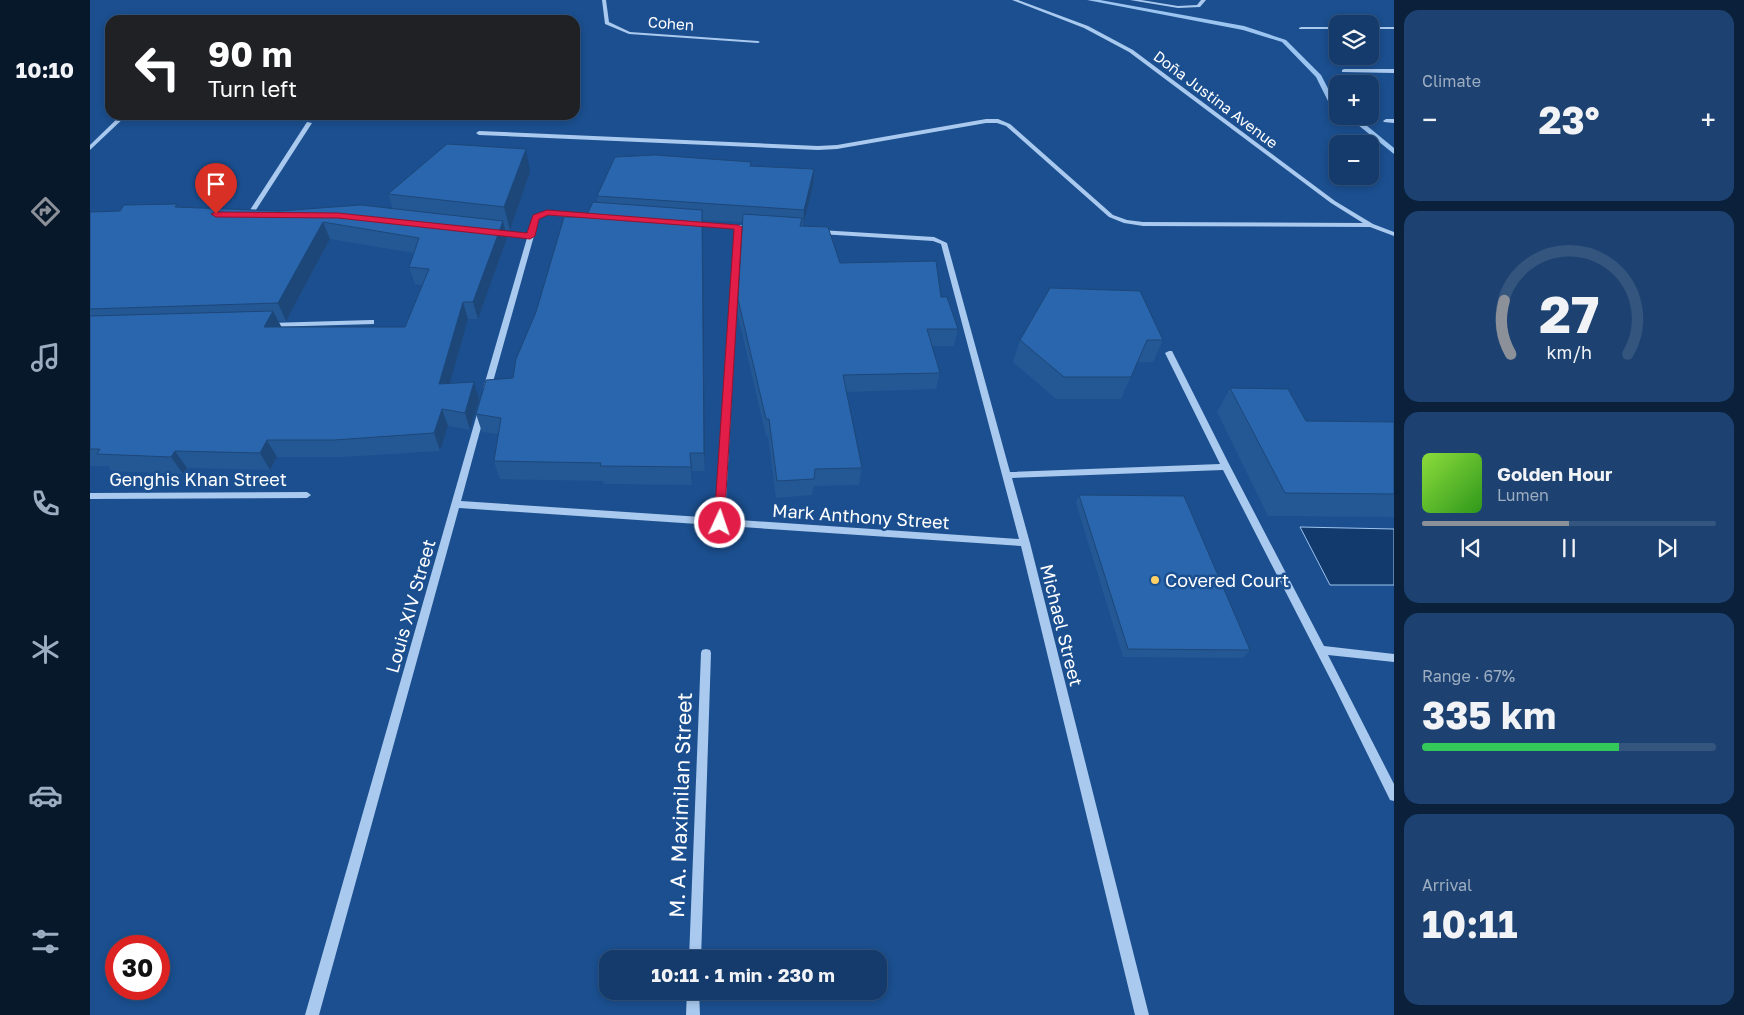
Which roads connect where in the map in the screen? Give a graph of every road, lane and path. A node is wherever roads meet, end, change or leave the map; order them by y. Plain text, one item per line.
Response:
1 (604, 0) edge
2 (1014, 0) edge
3 (1132, 0) edge
4 (1204, 0) edge
5 (1300, 28) dead end
6 (1329, 28) edge
7 (1379, 28) edge
8 (1394, 28) edge
9 (758, 42) dead end
10 (1344, 71) dead end
11 (1394, 71) edge
12 (119, 120) edge
13 (1386, 121) dead end
14 (1394, 121) edge
15 (309, 123) dead end
16 (479, 133) dead end
17 (90, 140) edge
18 (97, 141) junction
19 (90, 148) edge
20 (242, 214) edge
21 (251, 214) junction
22 (261, 214) edge
23 (604, 217) edge
24 (681, 223) edge
25 (1371, 225) junction
26 (738, 227) junction
27 (758, 228) edge
28 (482, 231) edge
29 (816, 232) edge
30 (1394, 234) edge
31 (530, 236) junction
32 (372, 322) dead end
33 (265, 325) edge
34 (1169, 353) dead end
35 (1224, 467) junction
36 (1006, 475) junction
37 (307, 495) dead end
38 (90, 496) edge
39 (455, 504) junction
40 (720, 523) junction
41 (1025, 544) junction
42 (1320, 650) junction
43 (706, 654) dead end
44 (1394, 658) edge
45 (1394, 796) edge
46 (695, 950) edge
47 (693, 1000) edge
48 (312, 1015) edge
49 (692, 1015) edge
50 (1142, 1015) edge

1 - 9 street, Cohen
2 - 25 street, Doña Justina Avenue
3 - 4 street
5 - 6 street
7 - 8 street
10 - 11 street
12 - 18 street
13 - 14 street
15 - 21 street
16 - 25 street
17 - 18 street
18 - 19 street
20 - 21 street
21 - 22 street
23 - 31 street, Louis XIV Street
24 - 26 street
25 - 30 street, Doña Justina Avenue
26 - 27 street
26 - 40 street
28 - 31 street
29 - 36 street, Michael Street
31 - 39 street, Louis XIV Street
32 - 33 street
34 - 35 street
35 - 36 street
35 - 42 street
36 - 41 street, Michael Street
37 - 38 street, Genghis Khan Street
39 - 40 street, Mark Anthony Street
39 - 48 street, Louis XIV Street
40 - 41 street, Mark Anthony Street
41 - 50 street, Michael Street
42 - 44 street
42 - 45 street
43 - 46 street, M. A. Maximilan Street
47 - 49 street

